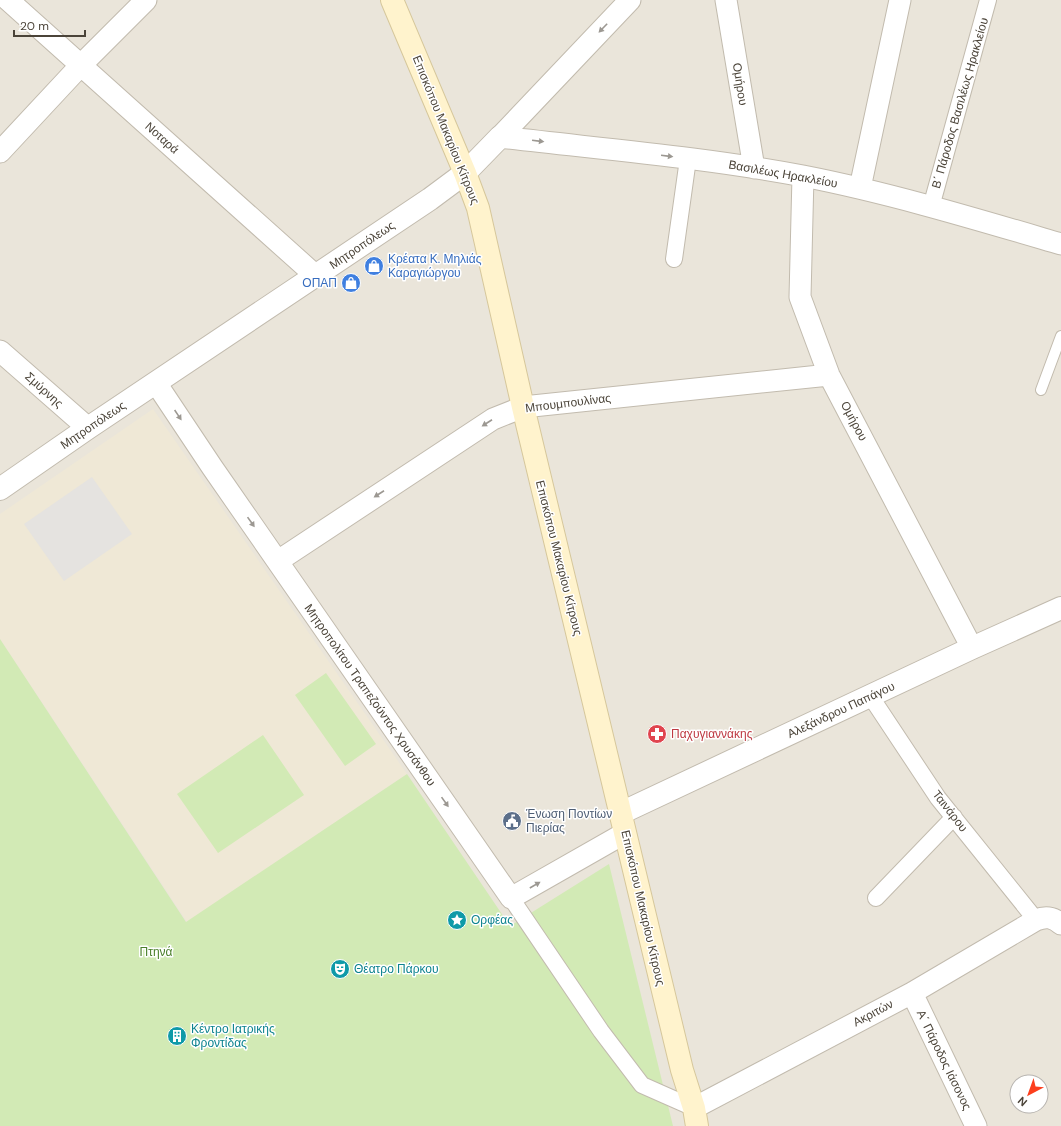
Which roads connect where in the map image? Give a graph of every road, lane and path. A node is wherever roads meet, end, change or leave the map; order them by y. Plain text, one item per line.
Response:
1 (8, 0) edge
2 (146, 0) edge
3 (392, 0) edge
4 (630, 0) edge
5 (726, 0) edge
6 (900, 0) edge
7 (988, 0) edge
8 (81, 65) junction
9 (500, 137) junction
10 (0, 152) edge
11 (688, 159) junction
12 (754, 168) junction
13 (465, 173) junction
14 (803, 176) junction
15 (860, 188) junction
16 (931, 207) junction
17 (1061, 244) edge
18 (674, 259) dead end
19 (316, 276) junction
20 (1061, 336) edge
21 (0, 351) edge
22 (829, 375) junction
23 (156, 382) junction
24 (1040, 390) dead end
25 (523, 407) junction
26 (88, 428) junction
27 (0, 489) edge
28 (278, 561) junction
29 (1061, 608) edge
30 (972, 648) junction
31 (871, 697) junction
32 (954, 817) junction
33 (623, 823) junction
34 (511, 898) junction
35 (876, 898) dead end
36 (1049, 921) edge
37 (912, 993) junction
38 (695, 1117) edge
39 (976, 1126) edge

1 - 8 street, Νοταρά
2 - 8 street
3 - 13 main road, Επισκόπου Μακαρίου Κίτρους
4 -> 9 street, Μητροπόλεως
5 - 12 street, Ομήρου
6 - 15 street
7 - 16 street, Β΄ Πάροδος Βασιλέως Ηρακλείου
8 - 10 street
8 - 19 street, Νοταρά
9 -> 11 street, Βασιλέως Ηρακλείου
9 - 13 street, Μητροπόλεως
11 - 12 street, Βασιλέως Ηρακλείου
11 - 18 street
12 - 14 street, Βασιλέως Ηρακλείου
13 - 19 street, Μητροπόλεως
13 - 25 main road, Επισκόπου Μακαρίου Κίτρους
14 - 15 street, Βασιλέως Ηρακλείου
14 - 22 street, Ομήρου
15 - 16 street, Βασιλέως Ηρακλείου
16 - 17 street, Βασιλέως Ηρακλείου
19 - 23 street, Μητροπόλεως
20 - 24 lane
21 - 26 street, Σμύρνης
22 - 25 street, Μπουμπουλίνας
22 - 30 street, Ομήρου
23 - 26 street, Μητροπόλεως
23 -> 28 street, Μητροπολίτου Τραπεζούντος Χρυσάνθου
25 -> 28 street, Μπουμπουλίνας
25 - 33 main road, Επισκόπου Μακαρίου Κίτρους
26 - 27 street, Μητροπόλεως
28 -> 34 street, Μητροπολίτου Τραπεζούντος Χρυσάνθου
29 - 30 street, Αλεξάνδρου Παπάγου
30 - 31 street, Αλεξάνδρου Παπάγου
31 - 32 street, Ταινάρου
31 - 33 street, Αλεξάνδρου Παπάγου
32 - 35 street
32 - 36 street, Ταινάρου
34 -> 33 street
33 - 38 main road, Επισκόπου Μακαρίου Κίτρους
34 - 38 street
36 - 37 street, Ακριτών
37 - 38 street, Ακριτών
37 - 39 street, Α΄ Πάροδος Ιάσονος

